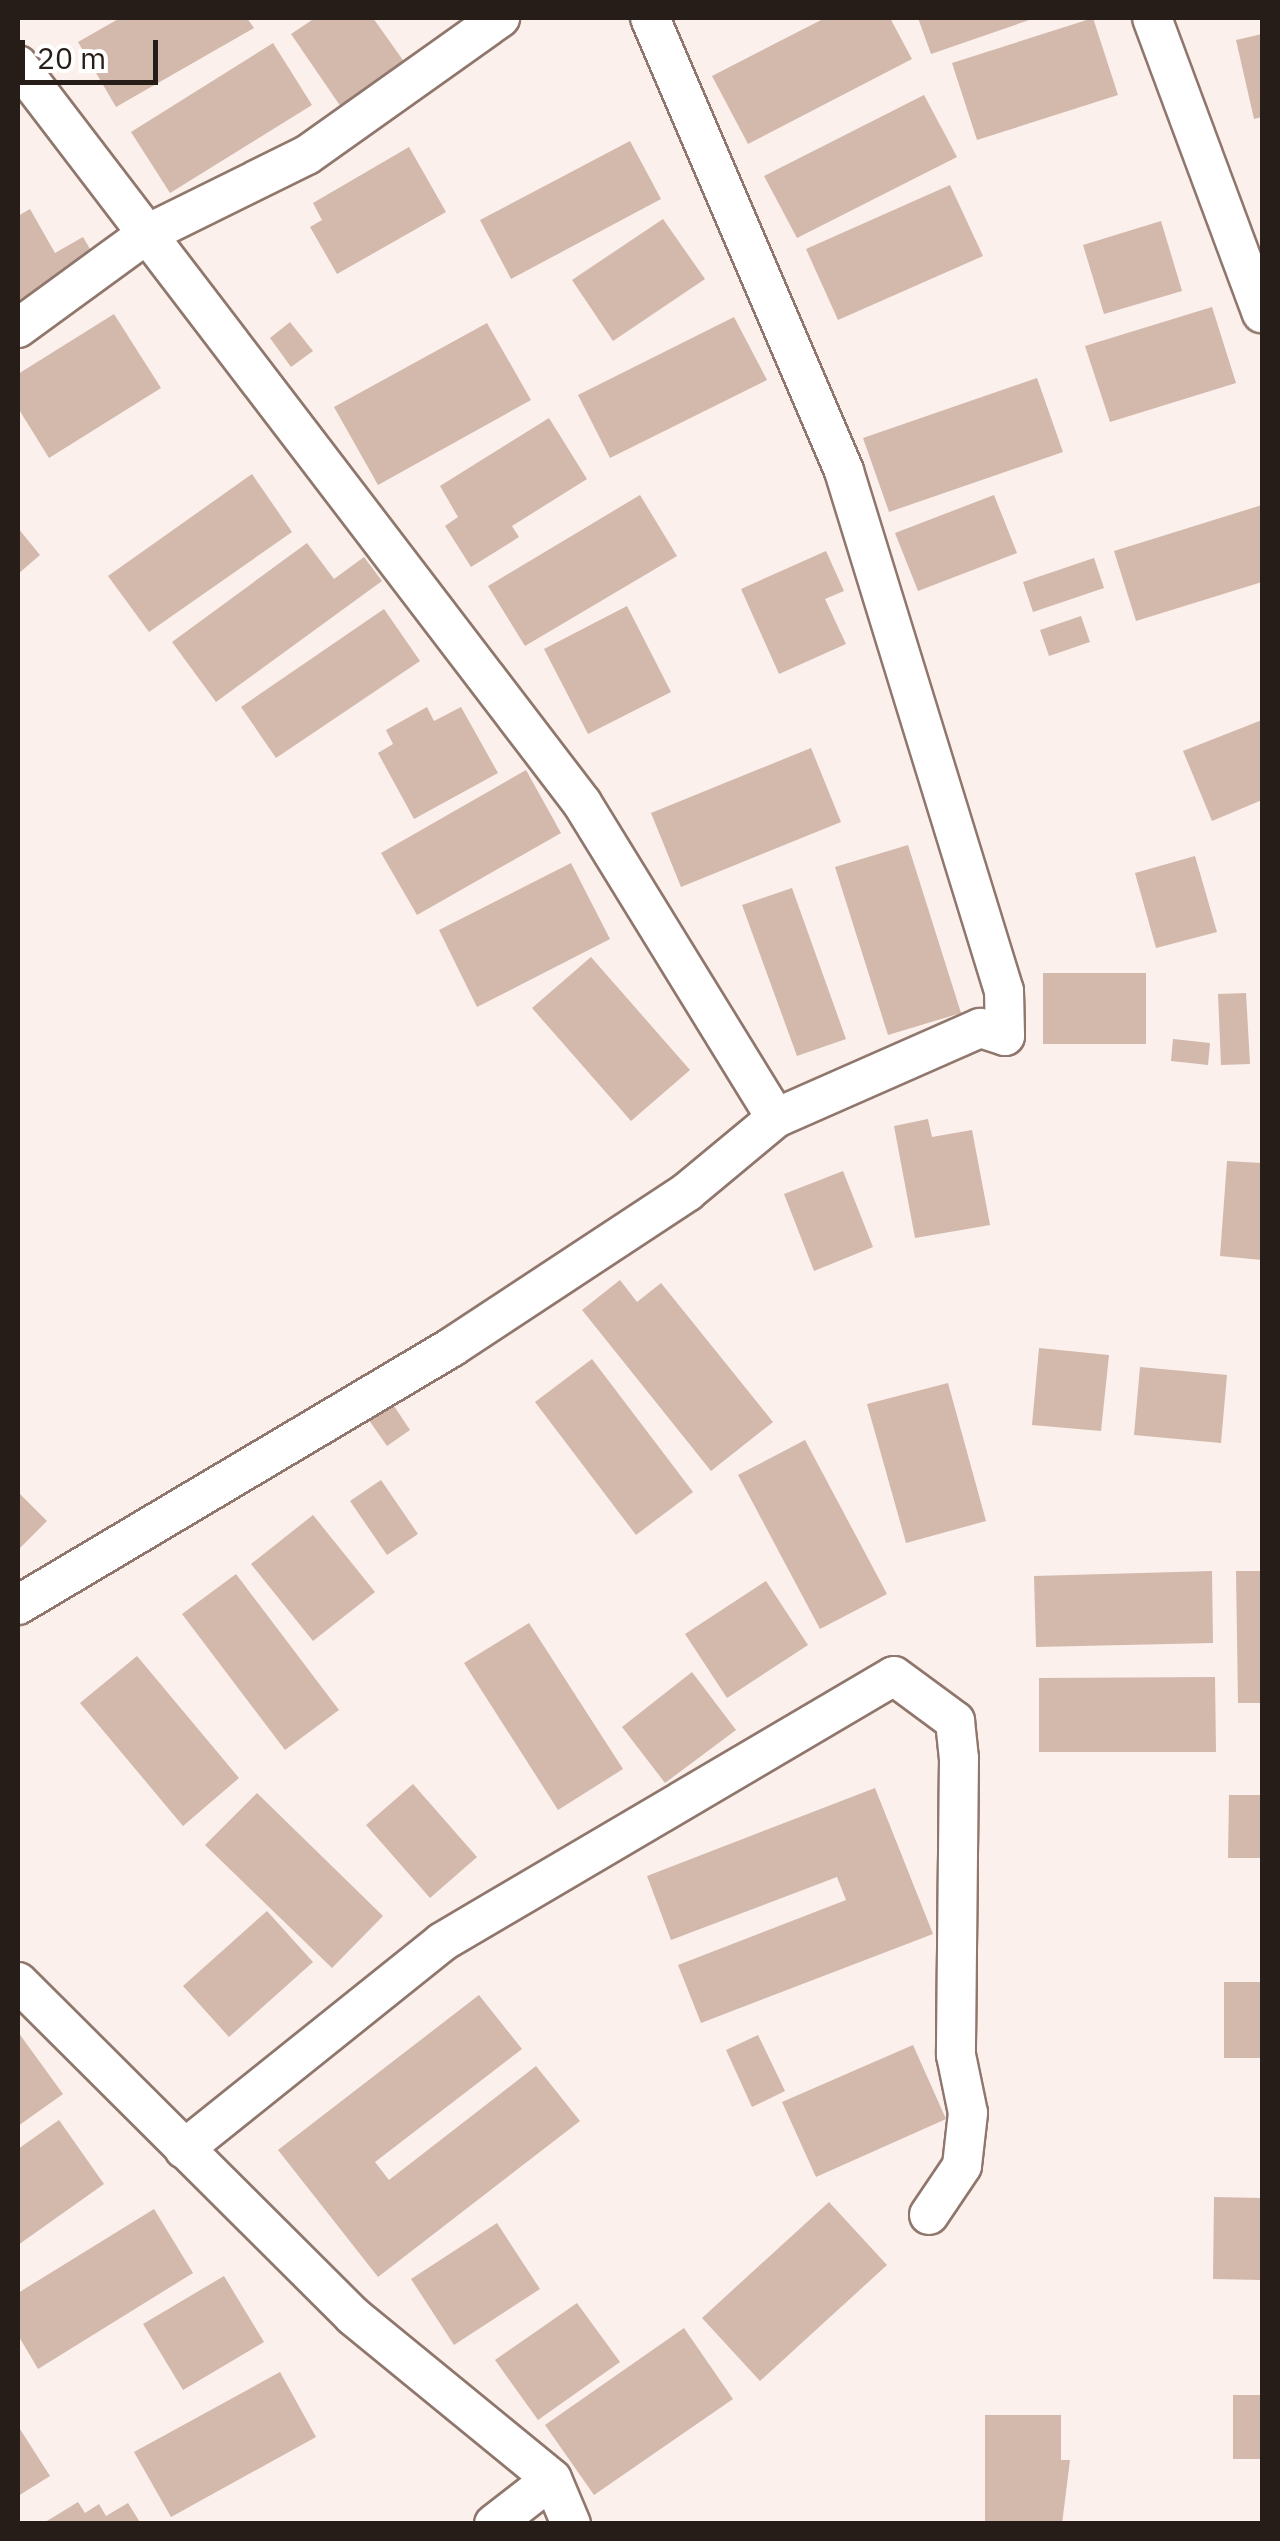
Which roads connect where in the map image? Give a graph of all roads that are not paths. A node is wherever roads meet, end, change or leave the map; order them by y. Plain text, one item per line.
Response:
1 (500, 18) edge
2 (650, 18) edge
3 (1152, 18) edge
4 (18, 65) edge
5 (147, 234) junction
6 (1262, 314) edge
7 (18, 328) edge
8 (776, 1118) junction
9 (18, 1605) edge
10 (18, 1982) edge
11 (184, 2149) junction
12 (929, 2215) dead end
13 (552, 2480) junction
14 (494, 2524) edge
15 (572, 2524) edge

1 - 5 street
2 - 8 street
3 - 6 street
4 - 5 street
5 - 7 street
5 - 8 street
8 - 9 street
10 - 11 street
11 - 12 street
11 - 13 street
13 - 14 street
13 - 15 street

